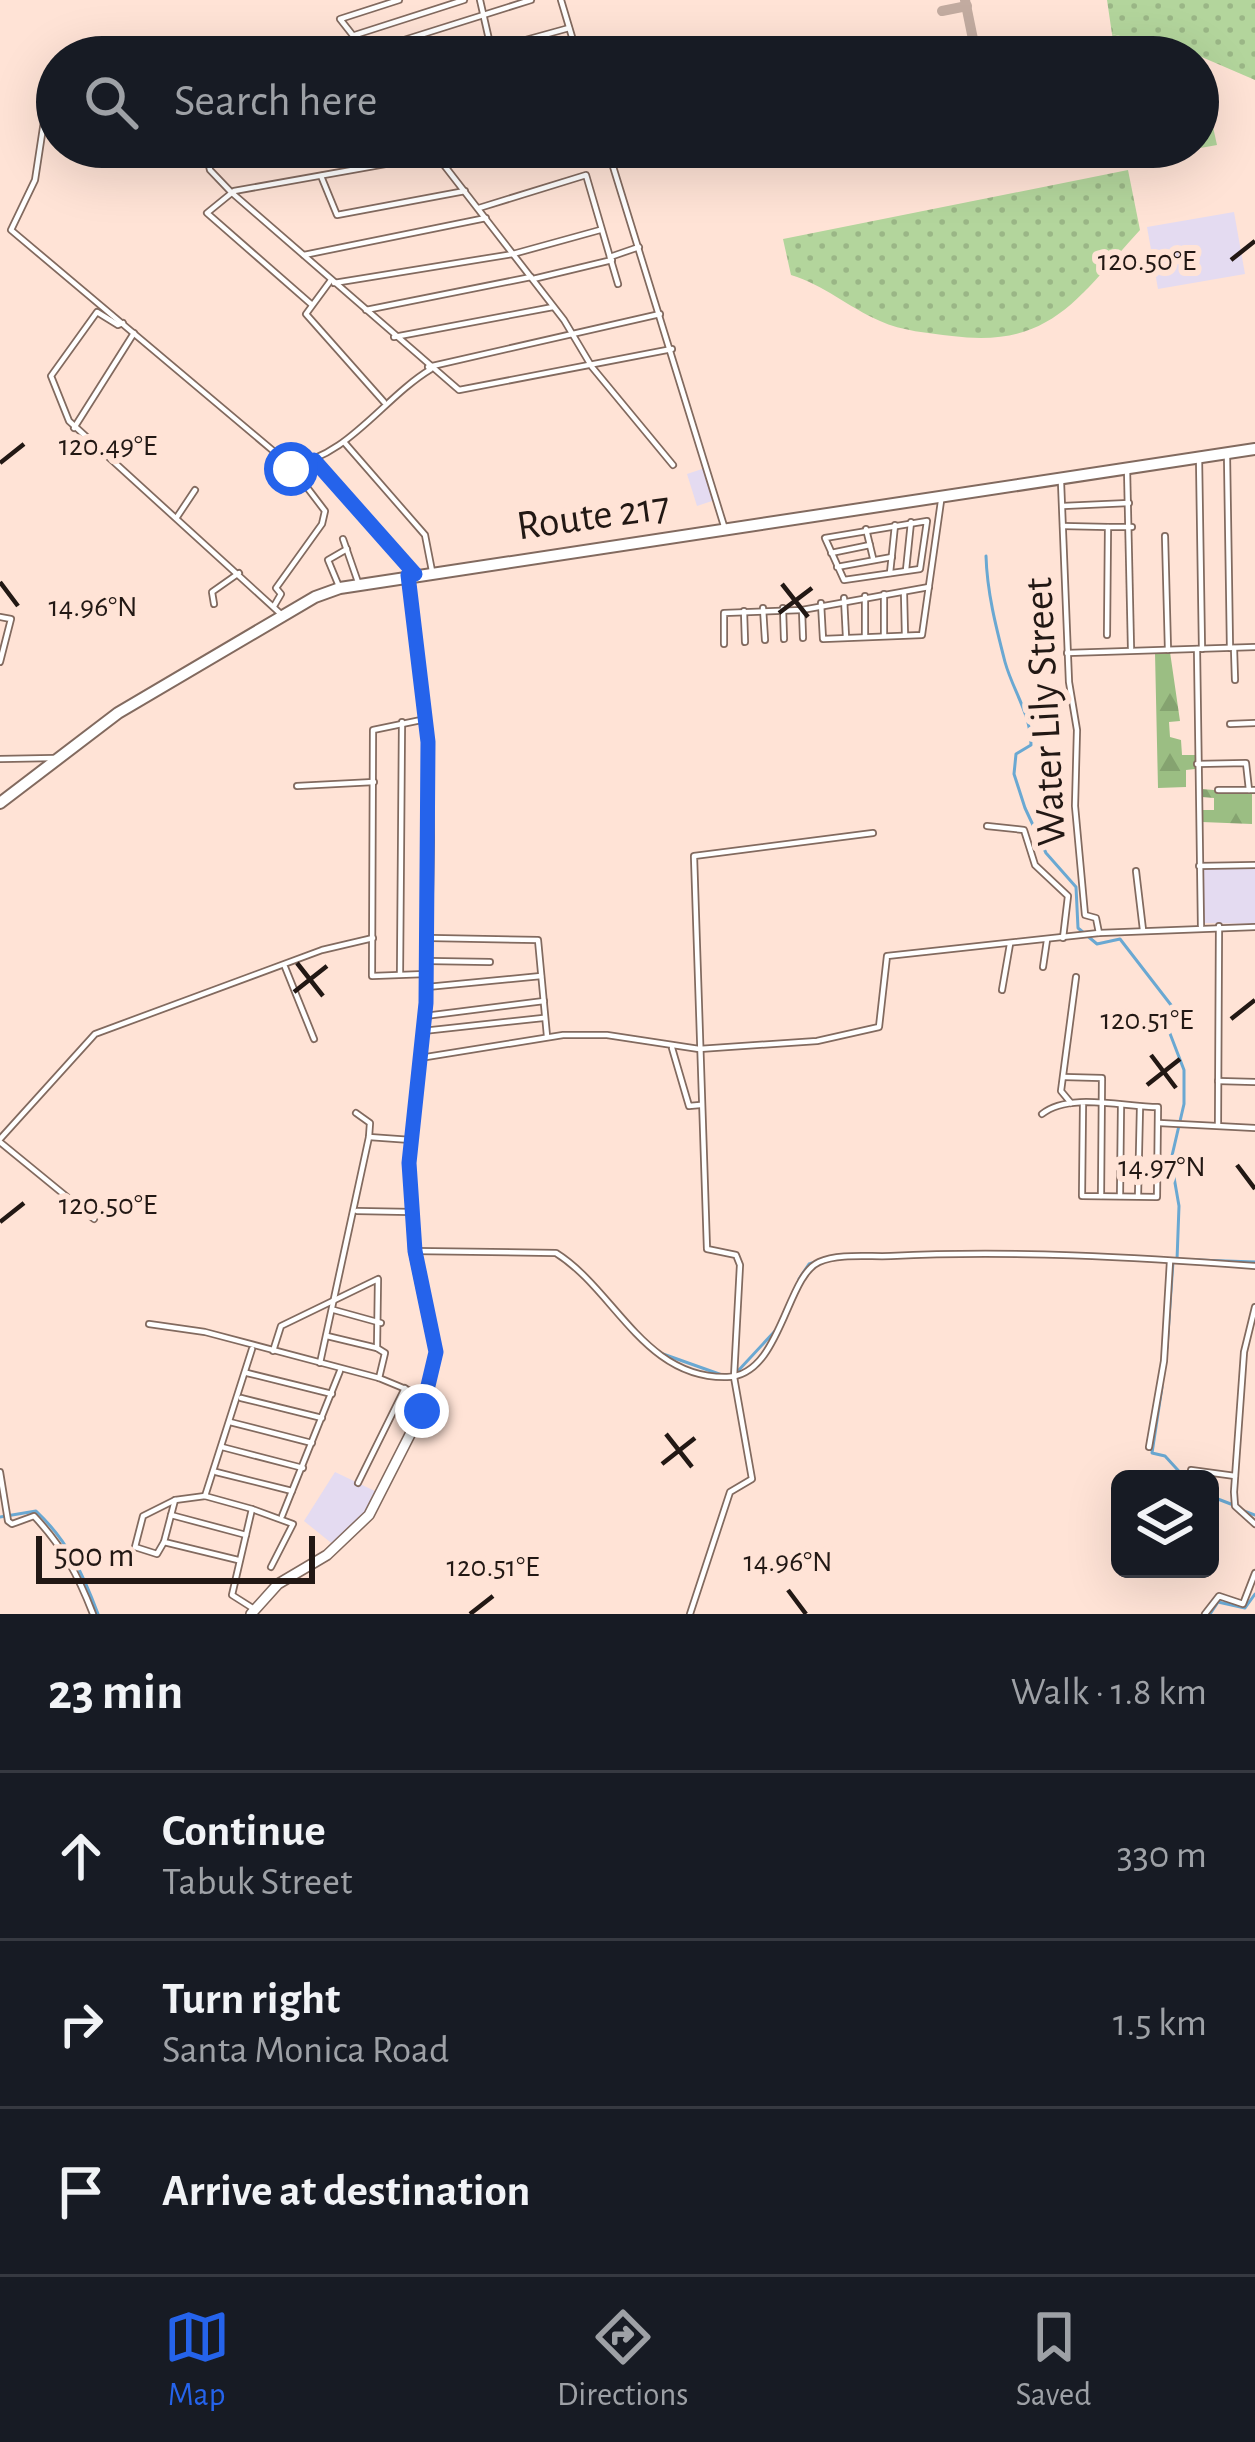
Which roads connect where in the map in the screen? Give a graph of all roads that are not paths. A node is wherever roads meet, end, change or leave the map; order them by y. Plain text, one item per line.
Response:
1 (399, 0) edge
2 (480, 0) edge
3 (531, 0) edge
4 (561, 0) edge
5 (458, 1) edge
6 (483, 15) junction
7 (462, 22) junction
8 (569, 28) junction
9 (352, 36) joint
10 (417, 36) edge
11 (488, 36) edge
12 (544, 36) edge
13 (571, 36) edge
14 (37, 168) edge
15 (214, 168) edge
16 (365, 168) edge
17 (446, 168) edge
18 (614, 168) edge
19 (321, 176) junction
20 (465, 191) junction
21 (231, 192) junction
22 (479, 208) junction
23 (487, 218) junction
24 (600, 230) junction
25 (639, 248) junction
26 (513, 254) junction
27 (303, 255) junction
28 (611, 258) junction
29 (532, 278) junction
30 (333, 281) junction
31 (618, 284) dead end
32 (311, 304) junction
33 (553, 307) junction
34 (364, 310) junction
35 (660, 314) junction
36 (123, 323) junction
37 (134, 333) junction
38 (573, 335) junction
39 (394, 337) junction
40 (671, 349) junction
41 (592, 367) junction
42 (429, 368) junction
43 (384, 402) junction
44 (74, 428) junction
45 (344, 442) junction
46 (1255, 449) edge
47 (1227, 453) junction
48 (1199, 457) junction
49 (314, 460) junction
50 (290, 465) junction
51 (673, 465) dead end
52 (1127, 468) junction
53 (1061, 478) junction
54 (195, 490) dead end
55 (941, 496) junction
56 (1132, 503) junction
57 (876, 506) junction
58 (1063, 506) junction
59 (177, 517) junction
60 (911, 522) junction
61 (895, 525) junction
62 (1064, 526) junction
63 (882, 527) junction
64 (1108, 527) junction
65 (1132, 527) junction
66 (725, 528) junction
67 (866, 529) junction
68 (1165, 536) dead end
69 (343, 539) dead end
70 (870, 545) junction
71 (346, 549) junction
72 (831, 553) junction
73 (892, 557) junction
74 (873, 561) junction
75 (837, 567) junction
76 (906, 570) junction
77 (433, 571) junction
78 (238, 573) junction
79 (890, 573) junction
80 (412, 574) junction
81 (359, 585) junction
82 (929, 586) junction
83 (340, 588) junction
84 (904, 590) junction
85 (884, 594) junction
86 (865, 596) junction
87 (844, 598) junction
88 (821, 603) junction
89 (214, 604) dead end
90 (763, 608) junction
91 (783, 608) junction
92 (744, 610) junction
93 (802, 610) junction
94 (278, 611) junction
95 (0, 617) edge
96 (884, 635) junction
97 (905, 635) junction
98 (1107, 635) dead end
99 (865, 636) junction
100 (803, 638) dead end
101 (846, 638) junction
102 (784, 639) dead end
103 (765, 640) dead end
104 (745, 641) dead end
105 (724, 644) dead end
106 (1255, 647) edge
107 (1232, 648) junction
108 (1200, 649) junction
109 (1131, 650) junction
110 (1168, 650) junction
111 (1067, 653) junction
112 (0, 662) edge
113 (1235, 680) dead end
114 (426, 719) junction
115 (402, 722) junction
116 (1255, 723) edge
117 (1230, 724) dead end
118 (0, 759) edge
119 (59, 759) junction
120 (1198, 764) junction
121 (374, 782) junction
122 (298, 786) dead end
123 (1218, 790) dead end
124 (1252, 790) edge
125 (0, 803) edge
126 (987, 826) dead end
127 (873, 833) dead end
128 (1255, 865) edge
129 (1199, 866) junction
130 (1136, 871) dead end
131 (1201, 926) junction
132 (1219, 926) junction
133 (1255, 927) edge
134 (1143, 930) junction
135 (1100, 933) junction
136 (373, 938) junction
137 (428, 938) junction
138 (1063, 938) junction
139 (1047, 940) junction
140 (1010, 944) junction
141 (428, 961) junction
142 (490, 962) dead end
143 (284, 964) junction
144 (1043, 968) dead end
145 (427, 974) junction
146 (400, 976) junction
147 (541, 976) junction
148 (1076, 976) dead end
149 (427, 987) junction
150 (1002, 990) dead end
151 (544, 1001) junction
152 (425, 1016) junction
153 (545, 1018) junction
154 (423, 1031) junction
155 (547, 1036) junction
156 (314, 1039) dead end
157 (673, 1048) junction
158 (699, 1049) junction
159 (421, 1058) junction
160 (1064, 1077) junction
161 (1218, 1081) junction
162 (1255, 1082) edge
163 (1071, 1103) junction
164 (700, 1105) junction
165 (1083, 1105) junction
166 (1102, 1105) junction
167 (1121, 1106) junction
168 (1140, 1107) junction
169 (356, 1113) dead end
170 (1042, 1114) dead end
171 (1159, 1119) junction
172 (1217, 1124) junction
173 (1255, 1128) edge
174 (369, 1137) junction
175 (0, 1140) edge
176 (411, 1140) junction
177 (1101, 1196) junction
178 (1120, 1196) junction
179 (1138, 1196) junction
180 (355, 1211) junction
181 (411, 1212) junction
182 (94, 1219) dead end
183 (415, 1251) junction
184 (1170, 1261) junction
185 (1255, 1266) edge
186 (336, 1298) junction
187 (1255, 1307) edge
188 (334, 1310) junction
189 (381, 1323) junction
190 (149, 1324) dead end
191 (327, 1336) junction
192 (252, 1348) junction
193 (377, 1348) junction
194 (273, 1351) junction
195 (320, 1363) junction
196 (341, 1369) junction
197 (247, 1373) junction
198 (734, 1377) junction
199 (379, 1378) junction
200 (405, 1388) junction
201 (332, 1394) junction
202 (425, 1397) junction
203 (238, 1398) junction
204 (322, 1418) junction
205 (230, 1422) junction
206 (312, 1443) junction
207 (222, 1447) junction
208 (1149, 1447) dead end
209 (303, 1468) junction
210 (0, 1472) edge
211 (215, 1472) junction
212 (1219, 1474) edge
213 (1234, 1476) junction
214 (358, 1483) dead end
215 (292, 1491) junction
216 (205, 1496) junction
217 (175, 1500) junction
218 (252, 1509) junction
219 (171, 1515) junction
220 (282, 1516) junction
221 (1255, 1524) edge
222 (246, 1535) junction
223 (164, 1542) junction
224 (240, 1560) junction
225 (271, 1567) dead end
226 (1255, 1573) edge
227 (252, 1611) edge
228 (93, 1614) edge
229 (690, 1614) edge
230 (1205, 1614) edge

1 - 9 street
2 - 6 street
3 - 6 street
4 - 8 street
5 - 7 street
5 - 9 street
6 - 7 street
6 - 11 street
7 - 10 street
8 - 12 street
8 - 13 street
14 - 36 street
15 - 21 street
16 - 19 street
17 - 20 street
18 - 25 street
19 - 20 street
19 - 21 street
20 - 22 street
21 - 27 street
21 - 32 street
22 - 23 street
22 - 24 street
23 - 26 street
23 - 27 street
24 - 26 street
24 - 28 street
25 - 28 street
25 - 35 street
26 - 29 street
26 - 30 street
27 - 30 street
28 - 29 street
28 - 31 street
29 - 33 street
29 - 34 street
30 - 32 street
30 - 34 street
32 - 43 street
33 - 38 street
33 - 39 street
34 - 39 street
35 - 38 street
35 - 40 street
36 - 37 street
36 - 44 street
37 - 44 street
37 - 50 street
38 - 41 street
38 - 42 street
39 - 42 street
40 - 41 street
40 - 66 street
41 - 42 street
41 - 51 street
42 - 43 street
43 - 45 street
44 - 59 street
45 - 49 street
45 - 77 street
46 - 47 main road, Route 217
47 - 48 main road, Route 217
47 - 107 street
48 - 52 main road, Route 217
48 - 108 street
49 - 50 street
49 - 80 street
50 - 94 street
52 - 53 main road, Route 217
52 - 56 street
53 - 55 main road, Route 217
53 - 58 street, Water Lily Street
54 - 59 street
55 - 57 main road, Route 217
55 - 82 street
56 - 58 street
56 - 65 street
57 - 63 street
57 - 66 main road, Route 217
58 - 62 street, Water Lily Street
59 - 78 street
60 - 61 street
60 - 76 street
60 - 76 street
61 - 63 street
61 - 73 street
62 - 64 street
62 - 111 street, Water Lily Street
63 - 67 street
64 - 65 street
64 - 98 street
65 - 109 street
66 - 77 main road, Route 217
67 - 70 street
67 - 72 street
68 - 110 street
69 - 71 street
70 - 72 street
70 - 74 street
71 - 81 street
71 - 83 street
72 - 75 street
73 - 74 street
73 - 79 street
74 - 75 street
75 - 79 street
76 - 79 street
77 - 80 main road, Route 217
78 - 89 street
78 - 94 street
80 - 81 main road, Route 217
80 - 114 street
81 - 83 main road, Route 217
82 - 84 street
82 - 97 street
83 - 94 main road, Route 217
84 - 85 street
84 - 97 street
85 - 86 street
85 - 96 street
86 - 87 street
86 - 99 street
87 - 88 street
87 - 101 street
88 - 93 street
88 - 101 street
90 - 91 street
90 - 92 street
90 - 103 street
91 - 93 street
91 - 102 street
92 - 104 street
92 - 105 street
93 - 100 street
94 - 119 main road, Route 217
95 - 112 street
96 - 97 street
96 - 99 street
99 - 101 street
106 - 107 street
107 - 108 street
107 - 113 street
108 - 110 street
108 - 120 street
109 - 110 street
109 - 111 street
111 - 135 street, Water Lily Street
114 - 115 street
114 - 137 street
115 - 121 street
115 - 146 street
116 - 117 street
118 - 119 street
119 - 125 main road, Route 217
120 - 124 street
120 - 129 street
121 - 122 street
121 - 136 street
123 - 124 street
126 - 138 street
127 - 158 street
128 - 129 street
129 - 131 street
130 - 134 street
131 - 132 street
131 - 134 street
132 - 133 street
132 - 161 street
134 - 135 street
135 - 138 street
136 - 143 street
136 - 146 street
137 - 141 street
137 - 147 street
138 - 139 street
139 - 140 street
139 - 144 street
140 - 150 street
140 - 158 street
141 - 142 street
141 - 145 street
143 - 156 street
143 - 175 street
145 - 146 street
145 - 149 street
147 - 149 street
147 - 151 street
148 - 160 street
149 - 152 street
151 - 152 street
151 - 153 street
152 - 154 street
153 - 154 street
153 - 155 street
154 - 159 street
155 - 157 street
155 - 159 street
157 - 158 street
157 - 164 street
158 - 164 street
159 - 176 street
160 - 163 street
160 - 166 street
161 - 162 street
161 - 172 street
163 - 165 street
163 - 170 street
164 - 198 street
165 - 166 street
165 - 177 street
166 - 167 street
166 - 177 street
167 - 168 street
167 - 178 street
168 - 171 street
168 - 179 street
169 - 174 street
171 - 172 street
171 - 179 street
172 - 173 street
174 - 176 street
174 - 180 street
175 - 182 street
176 - 181 street
177 - 178 street
178 - 179 street
180 - 181 street
180 - 186 street
181 - 183 street
183 - 198 street
183 - 202 street
184 - 185 street
184 - 198 street
184 - 208 street
186 - 188 street
186 - 189 street
186 - 194 street
187 - 213 street
188 - 189 street
188 - 191 street
189 - 193 street
190 - 192 street
191 - 193 street
191 - 195 street
192 - 194 street
192 - 197 street
193 - 199 street
194 - 195 street
195 - 196 street
196 - 199 street
196 - 201 street
197 - 201 street
197 - 203 street
198 - 229 street
199 - 200 street
200 - 202 street
200 - 214 street
201 - 204 street
202 - 227 street
203 - 204 street
203 - 205 street
204 - 206 street
205 - 206 street
205 - 207 street
206 - 209 street
207 - 209 street
207 - 211 street
209 - 215 street
210 - 228 street
211 - 215 street
211 - 216 street
212 - 213 street
213 - 221 street
215 - 220 street
216 - 217 street
216 - 218 street
217 - 219 street
217 - 223 street
218 - 220 street
218 - 222 street
219 - 222 street
219 - 223 street
220 - 225 street
222 - 224 street
223 - 224 street
224 - 227 street
226 - 230 street

